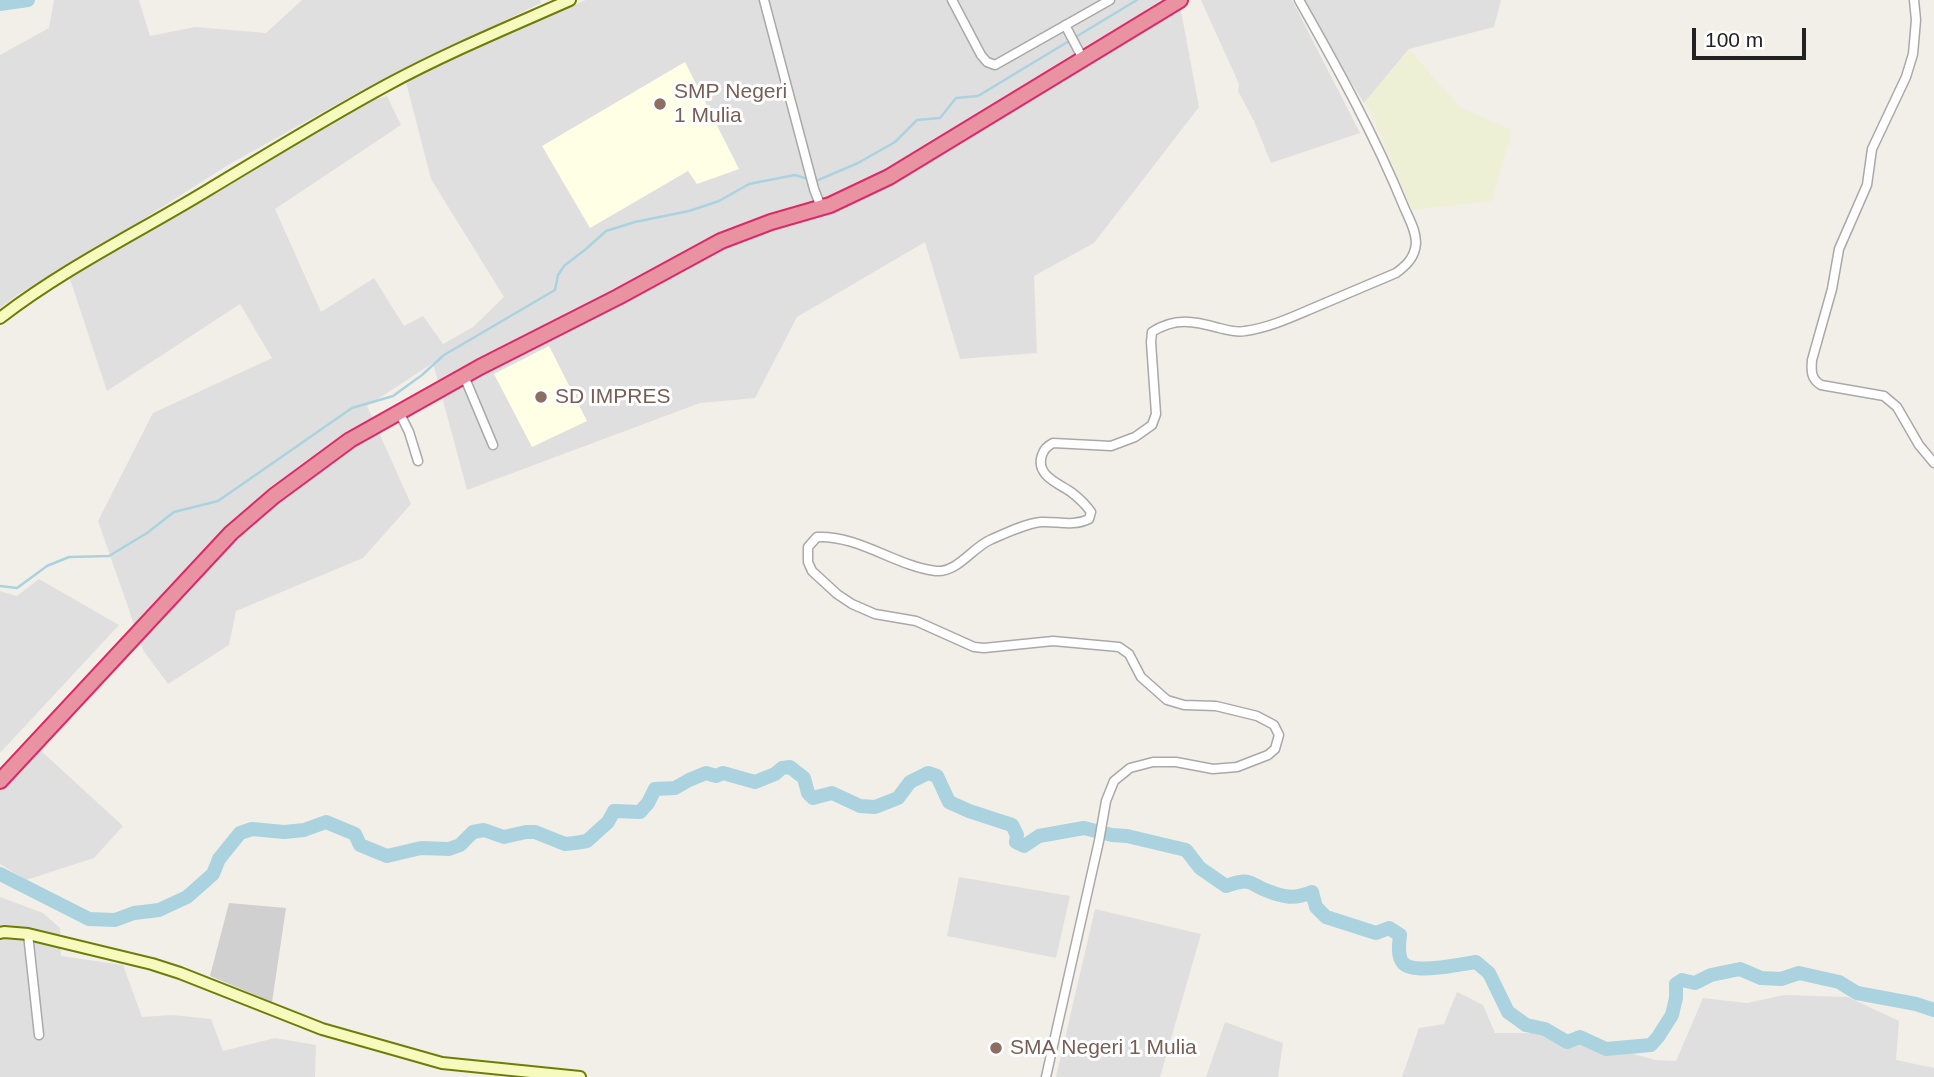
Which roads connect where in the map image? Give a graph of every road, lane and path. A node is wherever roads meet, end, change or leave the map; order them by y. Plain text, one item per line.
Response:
1 (570, 0) edge
2 (764, 0) edge
3 (952, 0) edge
4 (1110, 0) edge
5 (1163, 0) edge
6 (1180, 0) edge
7 (1299, 0) edge
8 (1914, 0) edge
9 (1067, 30) junction
10 (1079, 53) junction
11 (817, 199) junction
12 (0, 317) edge
13 (481, 361) junction
14 (464, 376) junction
15 (398, 412) junction
16 (493, 445) dead end
17 (331, 447) junction
18 (418, 461) dead end
19 (1934, 463) edge
20 (183, 579) junction
21 (0, 768) edge
22 (0, 781) edge
23 (0, 933) edge
24 (28, 934) junction
25 (39, 1035) dead end
26 (580, 1077) edge
27 (1046, 1077) edge

1 - 12 street
2 - 11 street
3 - 9 street
4 - 9 street
5 - 10 highway
6 - 10 highway
7 - 27 street
8 - 19 street
9 - 10 street
10 - 11 highway
11 - 13 highway
13 - 14 highway
13 - 17 highway
14 - 15 highway
14 - 16 street
15 - 17 highway
15 - 18 street
17 - 20 highway
20 - 21 highway
20 - 22 highway
23 - 24 street
24 - 25 street
24 - 26 street

